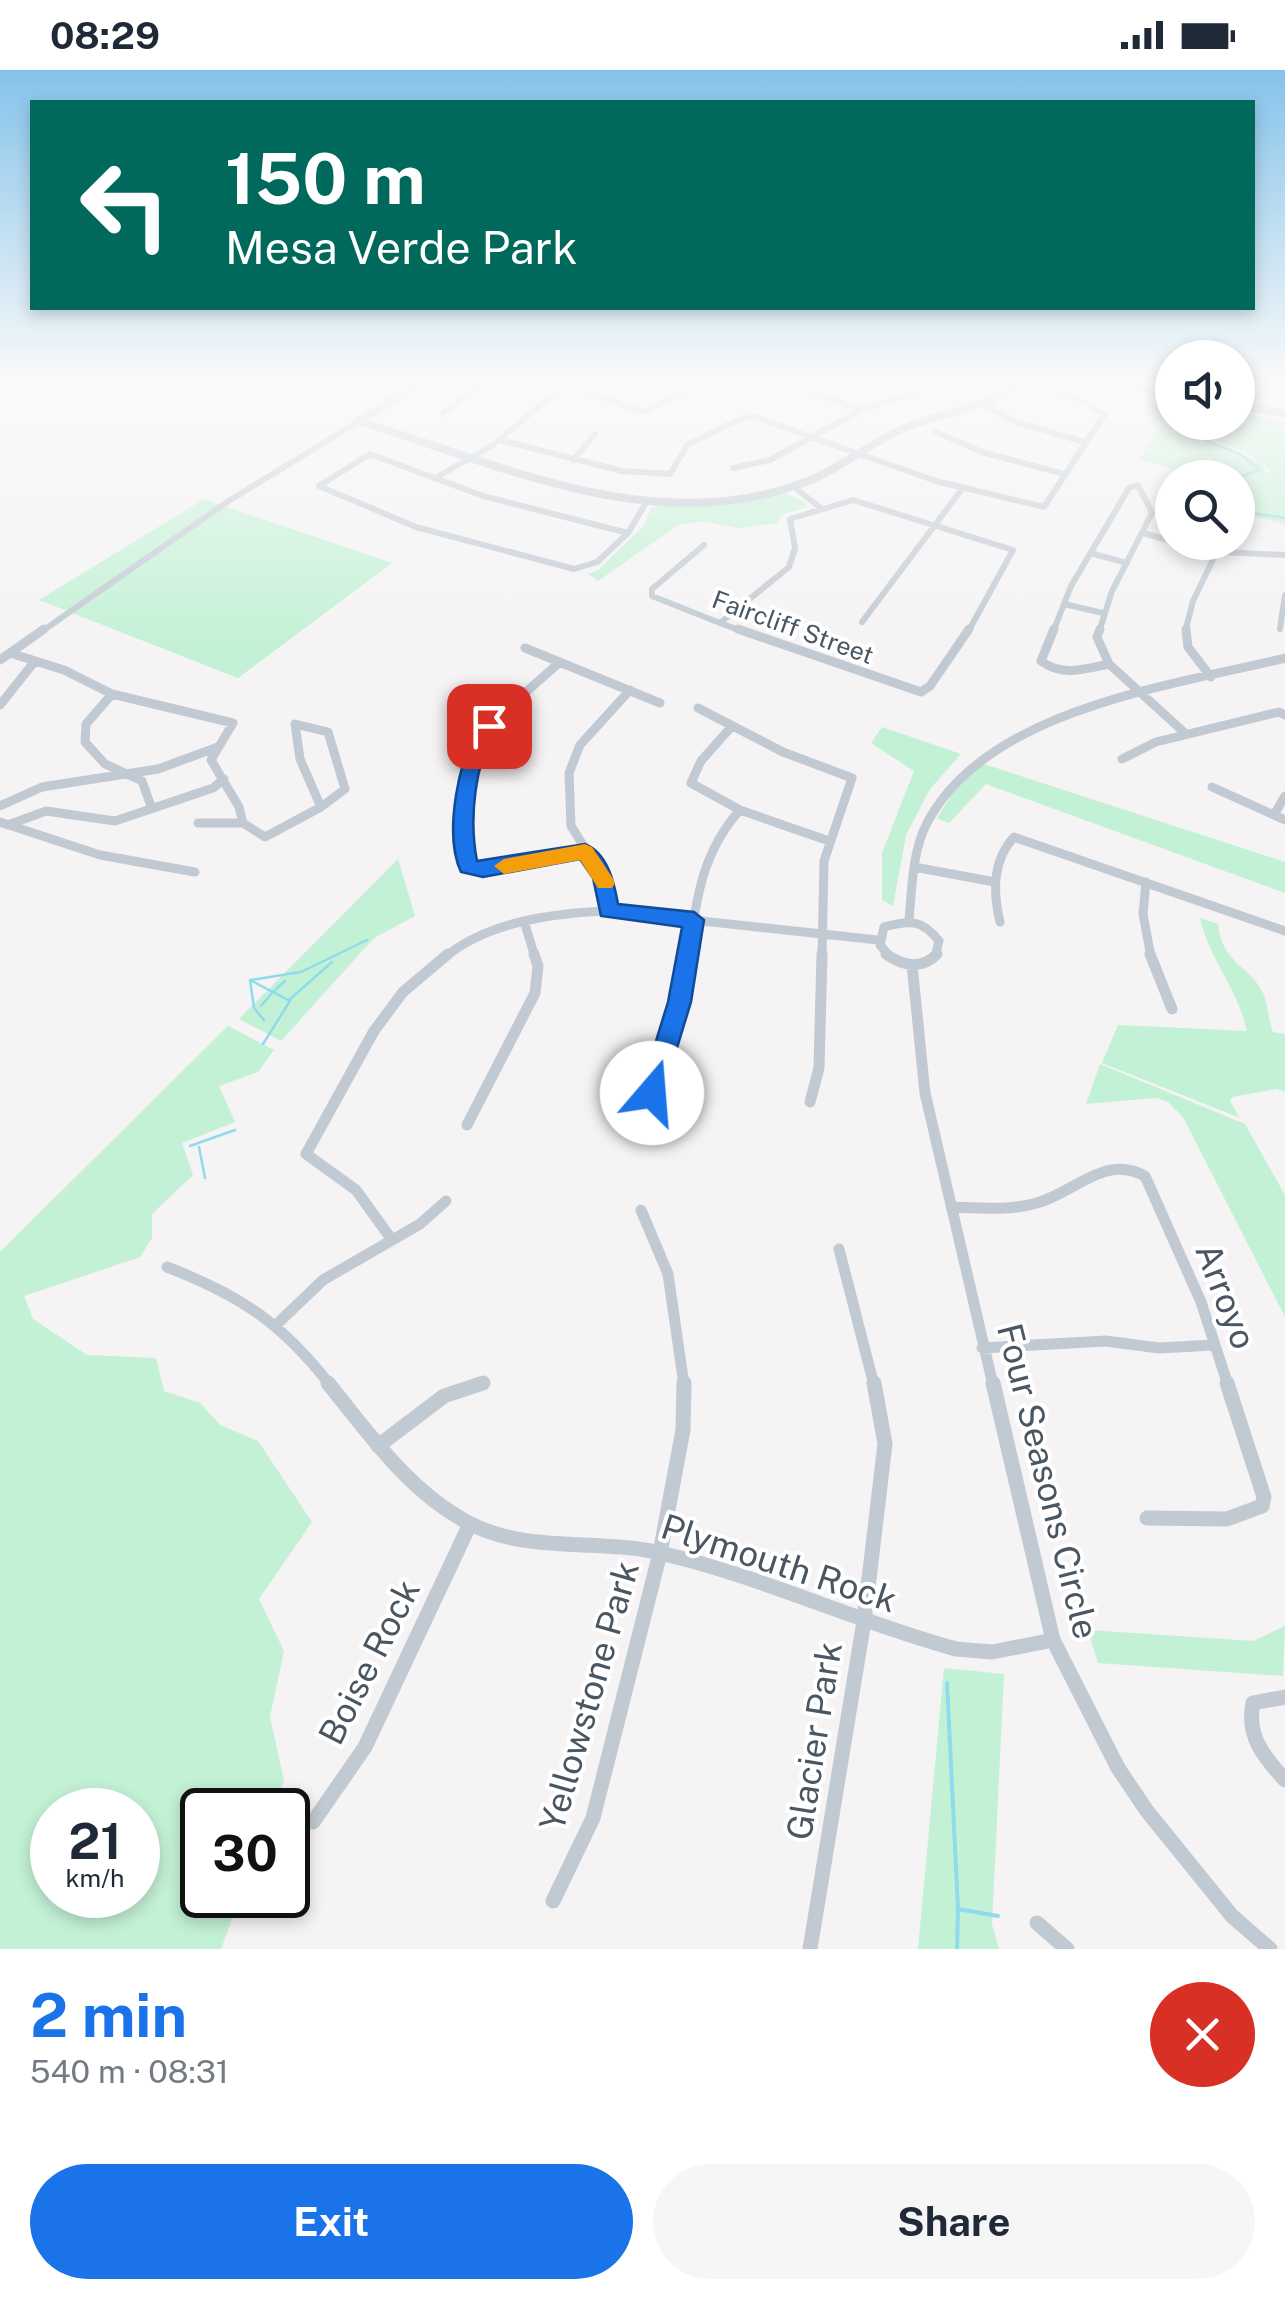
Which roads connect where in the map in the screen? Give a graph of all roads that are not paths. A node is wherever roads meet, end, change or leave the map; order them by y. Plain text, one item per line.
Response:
1 (275, 472) edge
2 (342, 472) edge
3 (418, 472) edge
4 (446, 472) edge
5 (512, 472) edge
6 (633, 472) edge
7 (671, 472) edge
8 (823, 472) edge
9 (915, 472) edge
10 (1055, 472) edge
11 (1066, 472) edge
12 (1064, 474) junction
13 (435, 478) junction
14 (794, 487) junction
15 (962, 489) junction
16 (646, 501) junction
17 (822, 509) junction
18 (937, 526) junction
19 (628, 533) junction
20 (1143, 534) junction
21 (1155, 537) edge
22 (704, 545) dead end
23 (1090, 553) junction
24 (1255, 554) edge
25 (1285, 556) edge
26 (1213, 560) edge
27 (1127, 563) junction
28 (1285, 595) edge
29 (1064, 604) junction
30 (1102, 614) junction
31 (862, 622) dead end
32 (720, 623) junction
33 (1280, 629) dead end
34 (524, 648) dead end
35 (10, 653) junction
36 (1285, 658) edge
37 (0, 660) edge
38 (35, 660) junction
39 (560, 662) junction
40 (1110, 664) junction
41 (1211, 677) junction
42 (630, 690) junction
43 (112, 694) junction
44 (1142, 695) junction
45 (660, 703) dead end
46 (0, 705) edge
47 (698, 708) dead end
48 (1282, 713) edge
49 (732, 726) junction
50 (1186, 734) junction
51 (222, 746) junction
52 (1122, 760) dead end
53 (124, 776) junction
54 (224, 779) junction
55 (1212, 788) dead end
56 (1285, 796) edge
57 (0, 806) edge
58 (150, 806) junction
59 (321, 807) junction
60 (740, 810) junction
61 (1274, 816) junction
62 (1285, 820) edge
63 (4, 823) edge
64 (198, 823) dead end
65 (243, 823) junction
66 (830, 841) junction
67 (585, 852) junction
68 (914, 867) junction
69 (196, 872) dead end
70 (994, 882) junction
71 (1146, 882) junction
72 (609, 911) junction
73 (694, 920) junction
74 (910, 920) junction
75 (524, 921) junction
76 (1000, 922) dead end
77 (1285, 931) edge
78 (822, 934) junction
79 (878, 940) junction
80 (912, 966) junction
81 (1172, 1009) dead end
82 (810, 1102) dead end
83 (642, 1123) dead end
84 (468, 1125) dead end
85 (446, 1201) dead end
86 (950, 1207) junction
87 (640, 1210) dead end
88 (392, 1240) junction
89 (839, 1249) dead end
90 (168, 1267) dead end
91 (277, 1324) junction
92 (1214, 1345) junction
93 (982, 1348) junction
94 (483, 1383) dead end
95 (378, 1446) junction
96 (1147, 1518) dead end
97 (470, 1524) junction
98 (660, 1552) junction
99 (864, 1621) junction
100 (1053, 1640) junction
101 (1285, 1697) edge
102 (1285, 1780) edge
103 (313, 1822) dead end
104 (554, 1901) dead end
105 (1036, 1923) dead end
106 (810, 1949) edge
107 (1067, 1949) edge
108 (1270, 1949) edge

1 - 35 street
2 - 19 street
3 - 13 street
4 - 13 street
5 - 16 street
6 - 7 street
8 - 14 street
9 - 15 street
10 - 12 street
11 - 12 street
12 - 15 street
13 - 19 street
14 - 16 street
14 - 17 street
15 - 18 street
16 - 19 street
17 - 18 street
17 - 32 street
18 - 31 street
18 - 32 street, Faircliff Street
20 - 21 street
20 - 23 street
20 - 27 street
22 - 32 street, Faircliff Street
23 - 27 street
23 - 29 street
24 - 25 street
26 - 41 street
27 - 30 street
28 - 33 street
29 - 30 street
29 - 40 street
30 - 40 street
34 - 39 street
35 - 37 street
35 - 38 street
36 - 41 street
38 - 43 street
38 - 46 street
39 - 42 street
39 - 67 street
40 - 44 street
41 - 44 street
42 - 45 street
42 - 67 street
43 - 51 street
43 - 53 street
44 - 50 street
44 - 68 street
47 - 49 street
48 - 50 street
49 - 60 street
49 - 66 street
50 - 52 street
51 - 53 street
51 - 54 street
53 - 57 street
53 - 58 street
54 - 58 street
54 - 65 street
55 - 61 street
56 - 61 street
58 - 63 street
59 - 59 street
59 - 65 street
60 - 66 street
60 - 73 street
61 - 62 street
63 - 69 street
64 - 65 street
66 - 78 street
67 - 72 street
68 - 70 street
68 - 74 street
70 - 71 street
70 - 76 street
71 - 77 street
71 - 81 street
72 - 73 street
72 - 75 street
73 - 78 street
73 - 83 street
74 - 79 street
74 - 80 street
75 - 84 street
75 - 88 street
78 - 79 street
78 - 82 street
79 - 80 street
80 - 86 street, Four Seasons Circle
85 - 88 street
86 - 92 street, Arroyo
86 - 93 street, Four Seasons Circle
87 - 98 street, Yellowstone Park
88 - 91 street
89 - 99 street, Glacier Park
90 - 91 street, Plymouth Rock
91 - 95 street, Plymouth Rock
92 - 93 street
92 - 96 street, Arroyo
93 - 100 street, Four Seasons Circle
94 - 95 street
95 - 97 street, Plymouth Rock
97 - 98 street, Plymouth Rock
97 - 103 street, Boise Rock
98 - 99 street, Plymouth Rock
98 - 104 street, Yellowstone Park
99 - 100 street, Plymouth Rock
99 - 106 street, Glacier Park
100 - 108 street, Four Seasons Circle
101 - 102 street
105 - 107 street

